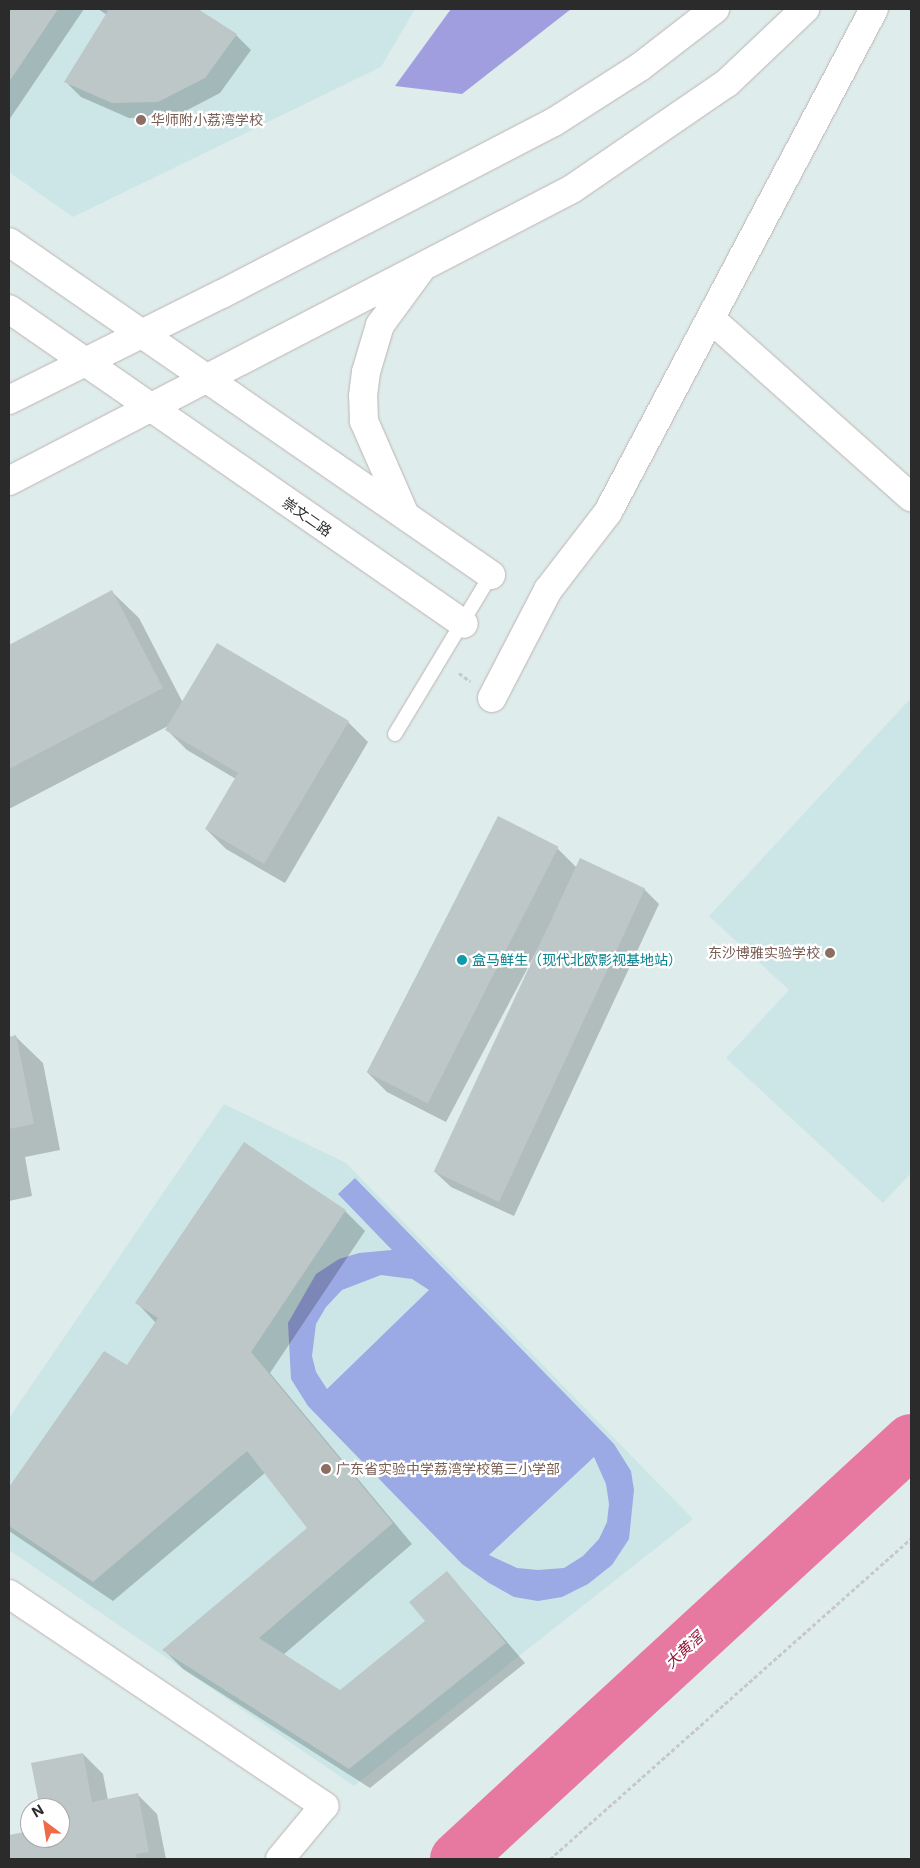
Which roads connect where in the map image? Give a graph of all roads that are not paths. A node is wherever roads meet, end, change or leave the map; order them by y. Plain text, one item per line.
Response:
1 (715, 9) edge
2 (805, 9) edge
3 (874, 9) edge
4 (9, 242) edge
5 (423, 267) junction
6 (9, 309) edge
7 (711, 319) junction
8 (141, 334) junction
9 (85, 361) junction
10 (206, 380) junction
11 (9, 400) edge
12 (153, 407) junction
13 (9, 481) edge
14 (911, 497) edge
15 (405, 515) junction
16 (491, 575) joint
17 (464, 624) junction
18 (492, 698) dead end
19 (395, 734) dead end
20 (9, 1594) edge
21 (280, 1859) edge

1 - 8 main road
2 - 5 main road
3 - 7 main road
4 - 8 main road
5 - 10 main road
5 - 15 main road
6 - 9 main road, 崇文二路
7 - 14 main road
7 - 18 main road
8 - 9 main road
8 - 10 main road
9 - 11 main road
9 - 12 main road, 崇文二路
10 - 12 main road
10 - 15 main road
12 - 13 main road
12 - 17 main road, 崇文二路
15 - 16 main road
16 - 17 lane
17 - 19 lane
20 - 21 main road

